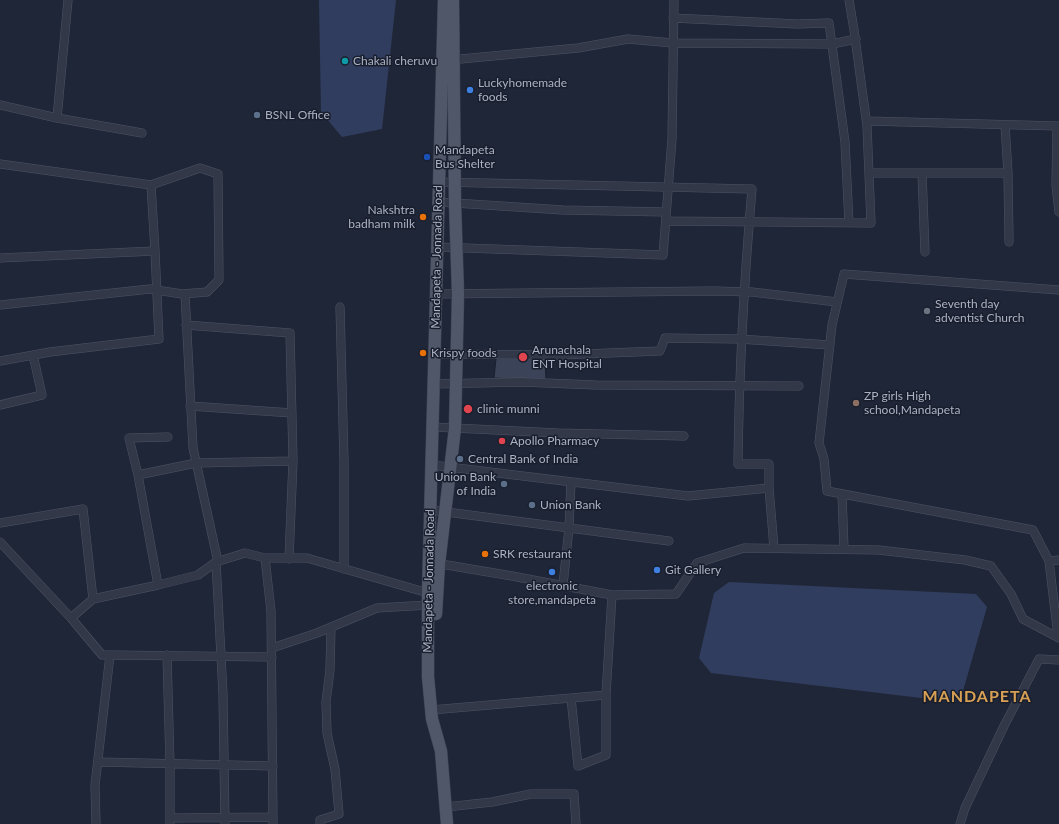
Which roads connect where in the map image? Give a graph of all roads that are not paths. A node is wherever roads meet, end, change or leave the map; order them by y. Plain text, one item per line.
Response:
1 (68, 0) edge
2 (444, 0) edge
3 (453, 0) edge
4 (674, 0) edge
5 (848, 0) edge
6 (673, 18) junction
7 (856, 39) junction
8 (673, 43) junction
9 (832, 44) junction
10 (448, 60) junction
11 (0, 105) edge
12 (57, 118) junction
13 (867, 121) junction
14 (1005, 125) junction
15 (1058, 126) edge
16 (142, 133) dead end
17 (0, 164) edge
18 (869, 173) junction
19 (922, 173) junction
20 (1008, 173) junction
21 (439, 182) junction
22 (455, 182) junction
23 (151, 185) junction
24 (668, 187) junction
25 (438, 202) junction
26 (455, 203) junction
27 (666, 212) junction
28 (1059, 212) edge
29 (666, 222) junction
30 (749, 223) junction
31 (849, 223) junction
32 (1009, 242) dead end
33 (437, 247) junction
34 (456, 247) junction
35 (155, 251) junction
36 (925, 252) dead end
37 (0, 258) edge
38 (156, 290) junction
39 (1059, 290) edge
40 (743, 292) junction
41 (185, 294) junction
42 (436, 294) junction
43 (458, 294) junction
44 (837, 302) junction
45 (0, 305) edge
46 (340, 307) dead end
47 (186, 325) junction
48 (741, 339) junction
49 (830, 345) junction
50 (435, 354) junction
51 (33, 355) junction
52 (457, 355) junction
53 (0, 361) edge
54 (456, 383) junction
55 (434, 384) junction
56 (738, 386) junction
57 (799, 386) dead end
58 (0, 405) edge
59 (190, 406) junction
60 (292, 413) junction
61 (433, 427) junction
62 (455, 428) junction
63 (168, 436) dead end
64 (684, 436) dead end
65 (293, 461) junction
66 (196, 462) junction
67 (432, 465) junction
68 (450, 468) junction
69 (138, 475) junction
70 (571, 482) junction
71 (769, 488) junction
72 (842, 494) junction
73 (431, 510) junction
74 (445, 512) junction
75 (0, 524) edge
76 (569, 528) junction
77 (669, 541) dead end
78 (0, 542) edge
79 (774, 548) junction
80 (844, 549) junction
81 (265, 558) junction
82 (289, 559) junction
83 (1059, 560) edge
84 (1049, 561) junction
85 (217, 562) junction
86 (434, 563) junction
87 (344, 569) junction
88 (158, 585) junction
89 (563, 586) junction
90 (612, 595) junction
91 (93, 599) junction
92 (428, 599) junction
93 (71, 618) junction
94 (331, 627) junction
95 (1059, 637) edge
96 (272, 648) junction
97 (110, 655) junction
98 (167, 655) junction
99 (221, 656) junction
100 (272, 657) junction
101 (1059, 660) edge
102 (606, 695) junction
103 (571, 698) junction
104 (434, 709) junction
105 (98, 762) junction
106 (170, 764) junction
107 (224, 766) junction
108 (273, 766) junction
109 (446, 808) junction
110 (273, 820) edge
111 (170, 821) edge
112 (224, 821) edge
113 (96, 824) edge
114 (320, 824) edge
115 (446, 824) edge
116 (576, 824) edge
117 (960, 824) edge

1 - 12 street
2 - 10 main road, Mandapeta - Jonnada Road
3 - 10 main road
4 - 6 street
5 - 7 street
6 - 8 street
6 - 9 street
7 - 9 street
7 - 13 street
8 - 9 street
8 - 10 street
8 - 24 street
9 - 31 street
10 - 21 main road, Mandapeta - Jonnada Road
10 - 22 main road
11 - 12 street
12 - 16 street
13 - 14 street
13 - 18 street
14 - 15 street
14 - 20 street
15 - 28 street
17 - 23 street
18 - 19 street
18 - 31 street
19 - 20 street
19 - 36 street
20 - 32 street
21 - 22 street
21 - 25 main road, Mandapeta - Jonnada Road
22 - 24 street
22 - 26 main road
23 - 35 street
23 - 41 street
24 - 27 street
24 - 30 street
25 - 26 street
25 - 33 main road, Mandapeta - Jonnada Road
26 - 27 street
26 - 34 main road
27 - 29 street
29 - 30 street
29 - 34 street
30 - 31 street
30 - 40 street
33 - 34 street
33 - 42 main road, Mandapeta - Jonnada Road
34 - 43 main road
35 - 37 street
35 - 38 street
38 - 41 street
38 - 45 street
38 - 51 street
39 - 44 street
40 - 43 street
40 - 44 street
40 - 48 street
41 - 47 street
42 - 43 street
42 - 50 main road, Mandapeta - Jonnada Road
43 - 52 main road
44 - 49 street
46 - 87 street
47 - 59 street
47 - 60 street
48 - 49 street
48 - 52 street
48 - 56 street
49 - 72 street
50 - 52 street
50 - 55 main road, Mandapeta - Jonnada Road
51 - 53 street
51 - 58 street
52 - 54 main road
54 - 55 street
54 - 56 street
54 - 62 main road
55 - 61 main road, Mandapeta - Jonnada Road
56 - 57 street
56 - 71 street
59 - 60 street
59 - 66 street
60 - 65 street
61 - 62 street
61 - 67 main road, Mandapeta - Jonnada Road
62 - 64 street
62 - 68 main road
63 - 69 street
65 - 66 street
65 - 82 street
66 - 69 street
66 - 85 street
67 - 68 street
67 - 73 main road, Mandapeta - Jonnada Road
68 - 70 street
68 - 74 main road
69 - 88 street
70 - 71 street
70 - 76 street
71 - 79 street
72 - 80 street
72 - 84 street
73 - 74 street
73 - 86 main road, Mandapeta - Jonnada Road
74 - 76 street
74 - 86 main road
75 - 91 street
76 - 77 street
76 - 89 street
78 - 93 street
79 - 80 street
79 - 90 street
80 - 95 street
81 - 82 street
81 - 85 street
81 - 96 street
82 - 87 street
83 - 84 street
84 - 95 street
85 - 88 street
85 - 99 street
86 - 89 street
86 - 92 main road, Mandapeta - Jonnada Road
86 - 104 main road
87 - 92 street
88 - 91 street
89 - 90 street
90 - 102 street
91 - 93 street
92 - 94 street
92 - 104 main road, Mandapeta - Jonnada Road
93 - 97 street
94 - 96 street
94 - 114 street
96 - 100 street
97 - 98 street
97 - 105 street
98 - 99 street
98 - 106 street
99 - 100 street
99 - 107 street
100 - 108 street
101 - 117 street
102 - 103 street
102 - 103 street
103 - 104 street
104 - 109 main road, Mandapeta - Jonnada Road
105 - 106 street
105 - 113 street
106 - 107 street
106 - 111 street
107 - 108 street
107 - 112 street
108 - 110 street
109 - 115 main road, Mandapeta - Jonnada Road
109 - 116 street
110 - 112 street
111 - 112 street

